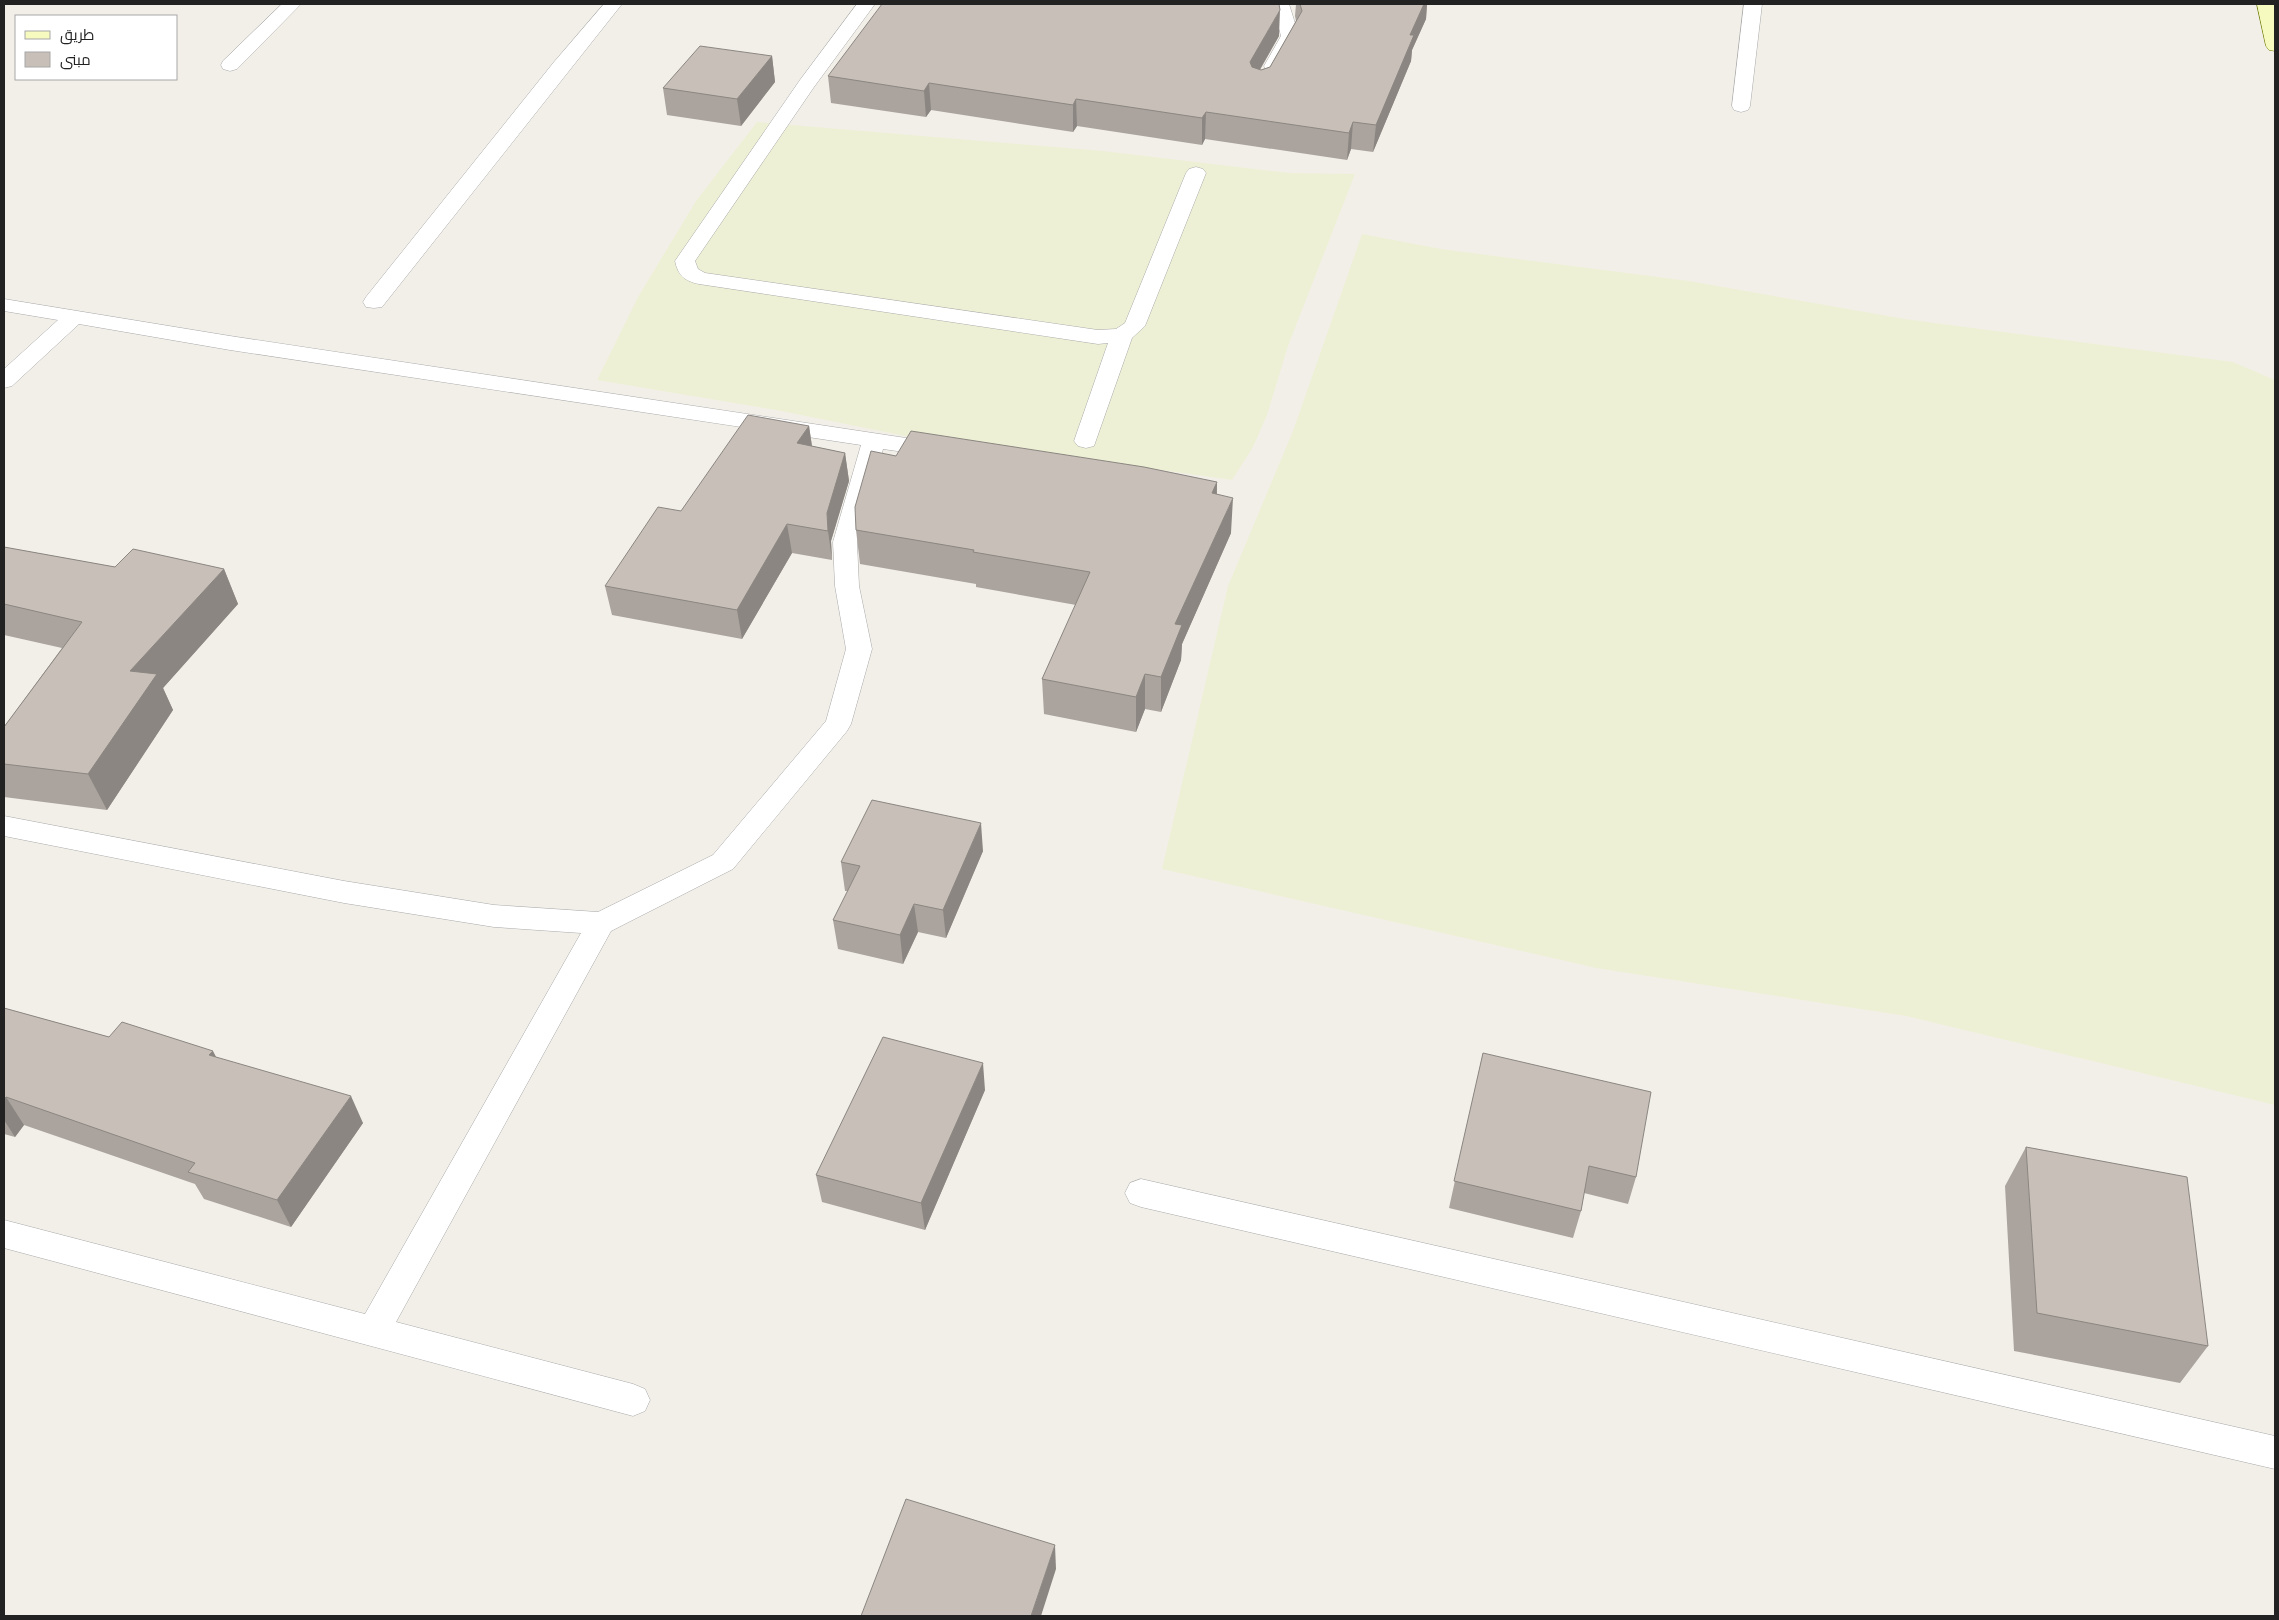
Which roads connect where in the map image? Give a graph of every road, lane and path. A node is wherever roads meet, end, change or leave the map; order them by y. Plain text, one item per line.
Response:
1 (292, 4) edge
2 (612, 4) edge
3 (866, 4) edge
4 (1277, 4) edge
5 (1753, 4) edge
6 (2266, 4) edge
7 (2275, 46) edge
8 (230, 65) dead end
9 (1264, 82) edge
10 (1741, 106) dead end
11 (1196, 173) dead end
12 (374, 302) dead end
13 (4, 305) edge
14 (74, 317) junction
15 (1122, 335) junction
16 (4, 380) edge
17 (874, 441) junction
18 (1086, 441) dead end
19 (962, 454) edge
20 (4, 826) edge
21 (601, 923) junction
22 (1141, 1193) dead end
23 (4, 1234) edge
24 (372, 1331) junction
25 (632, 1400) dead end
26 (2275, 1453) edge

1 - 8 street
2 - 12 street
3 - 15 street
4 - 9 street
5 - 10 street
6 - 7 street
11 - 15 street
13 - 14 street
14 - 16 street
14 - 17 street
15 - 18 street
17 - 19 street
17 - 21 street
20 - 21 street
21 - 24 street
22 - 26 street
23 - 24 street
24 - 25 street

